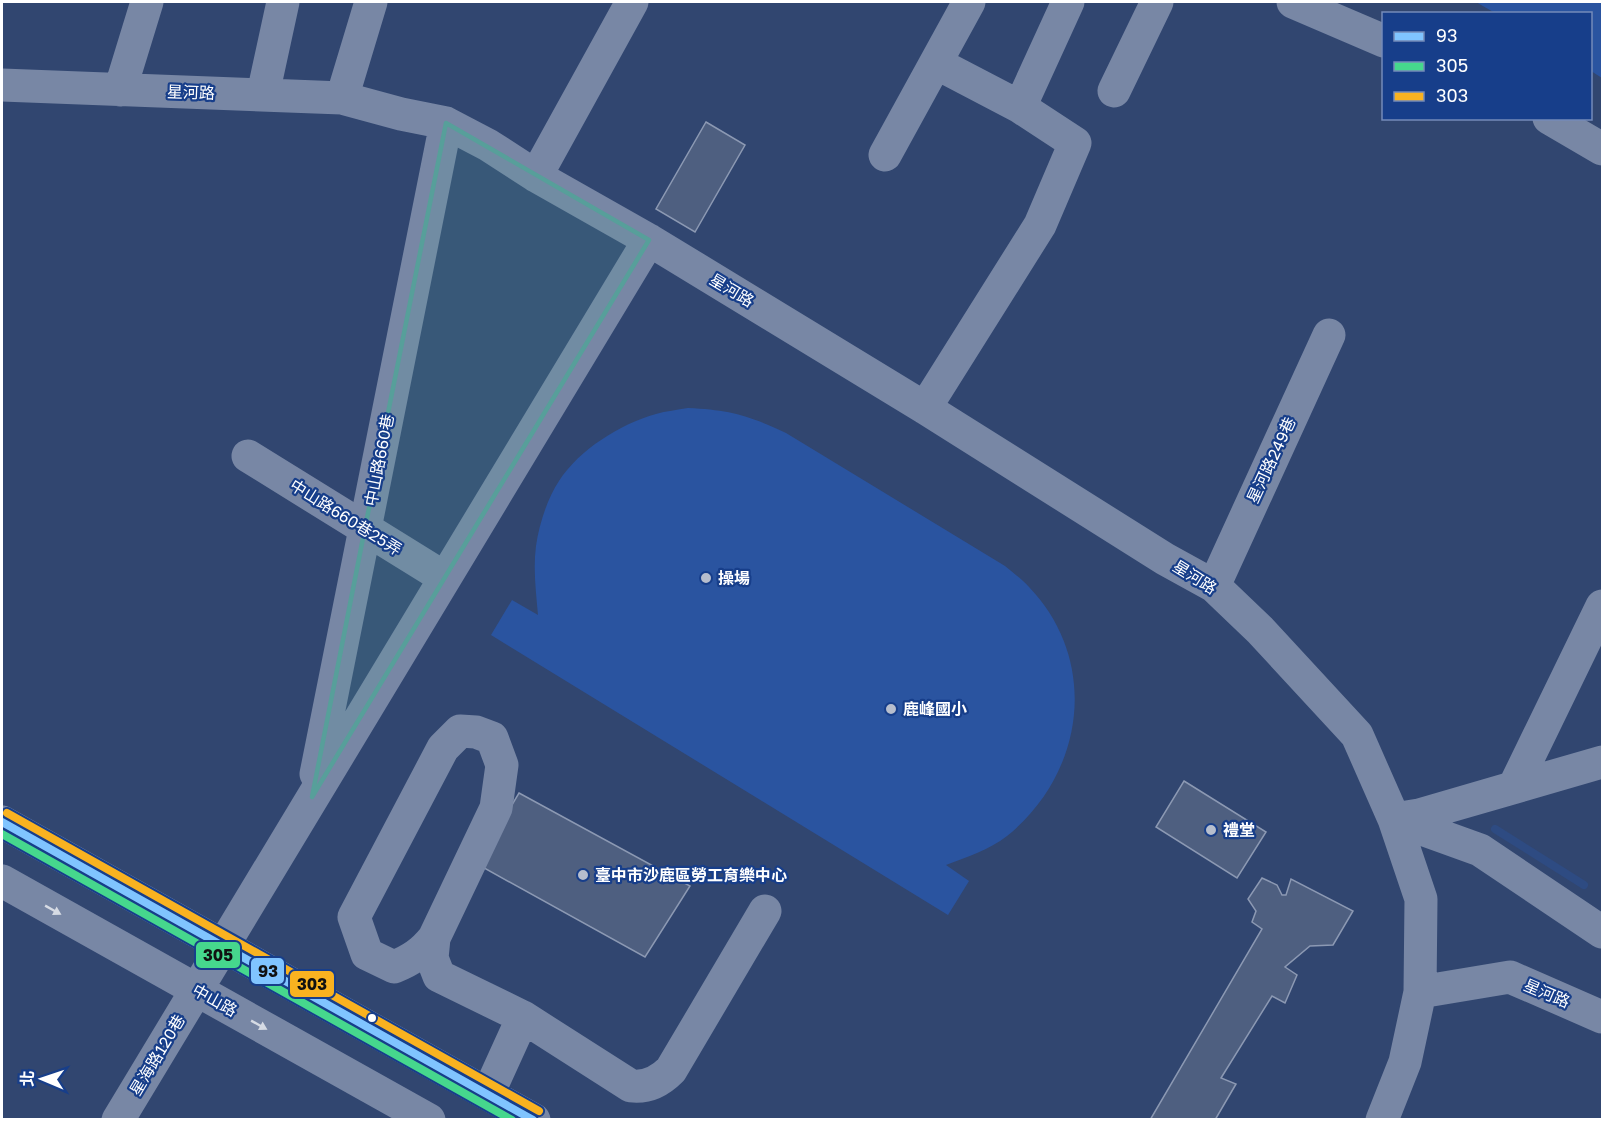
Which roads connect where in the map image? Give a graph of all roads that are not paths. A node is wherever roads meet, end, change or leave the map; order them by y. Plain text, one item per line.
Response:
1 (147, 2) edge
2 (283, 2) edge
3 (371, 2) edge
4 (632, 2) edge
5 (969, 2) edge
6 (1068, 2) edge
7 (1157, 2) edge
8 (1293, 2) edge
9 (1382, 41) edge
10 (936, 63) junction
11 (2, 85) edge
12 (120, 90) junction
13 (1114, 91) dead end
14 (263, 94) junction
15 (342, 98) junction
16 (1020, 107) junction
17 (1552, 120) edge
18 (446, 123) junction
19 (1602, 149) edge
20 (885, 155) dead end
21 (536, 176) junction
22 (650, 240) junction
23 (1329, 334) dead end
24 (926, 408) junction
25 (248, 456) dead end
26 (365, 528) junction
27 (445, 578) junction
28 (1214, 586) junction
29 (1602, 606) edge
30 (1602, 762) edge
31 (1515, 787) junction
32 (312, 797) junction
33 (1394, 819) junction
34 (2, 822) edge
35 (2, 881) edge
36 (765, 911) dead end
37 (1602, 932) edge
38 (434, 938) junction
39 (222, 945) junction
40 (196, 990) junction
41 (1420, 992) junction
42 (524, 1017) junction
43 (1602, 1017) edge
44 (488, 1094) junction
45 (118, 1119) edge
46 (429, 1119) edge
47 (534, 1119) edge
48 (1382, 1119) edge

1 - 12 street
2 - 14 street
3 - 15 street
4 - 21 street
5 - 10 street
6 - 16 street
7 - 13 street
8 - 9 street
10 - 16 street
10 - 20 street
11 - 12 street, 星河路
12 - 14 street, 星河路
14 - 15 street, 星河路
15 - 18 street, 星河路
16 - 24 street
17 - 19 street
18 - 21 street, 星河路
18 - 26 street, 中山路660巷
21 - 22 street, 星河路
22 - 24 street, 星河路
22 - 27 street, 中山路660巷
23 - 28 street, 星河路249巷
24 - 28 street, 星河路
25 - 26 street, 中山路660巷25弄
26 - 27 street, 中山路660巷25弄
26 - 32 street, 中山路660巷
27 - 32 street, 中山路660巷
28 - 33 street, 星河路
29 - 31 street
30 - 31 street
31 - 33 street
32 - 39 street, 中山路660巷
33 - 37 street
33 - 41 street, 星河路
34 - 39 street
35 -> 40 street, 中山路
36 - 42 street
38 - 38 street
38 - 42 street
39 - 40 street, 中山路660巷
39 - 44 street
40 - 45 street, 星海路120巷
40 -> 46 street, 中山路
41 - 43 street, 星河路
41 - 48 street, 星河路
42 - 44 street
44 - 47 street

